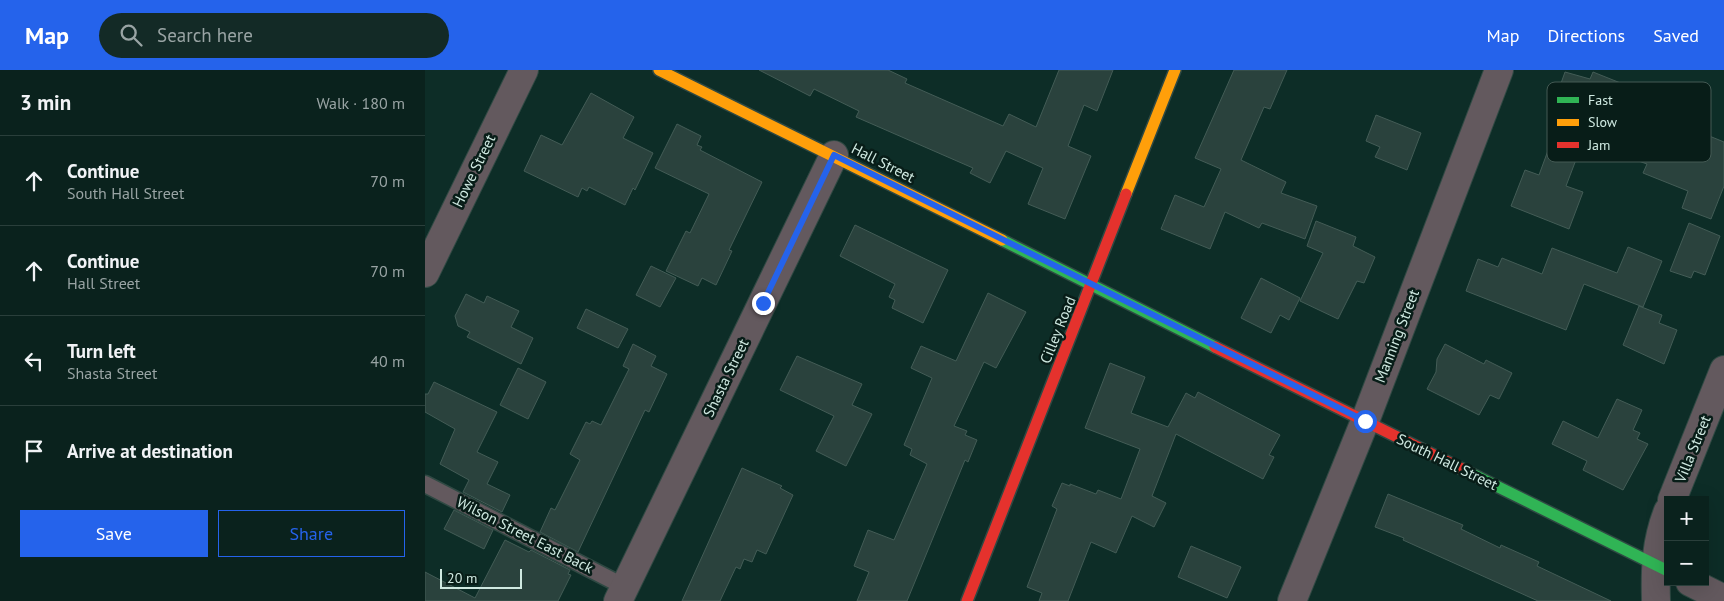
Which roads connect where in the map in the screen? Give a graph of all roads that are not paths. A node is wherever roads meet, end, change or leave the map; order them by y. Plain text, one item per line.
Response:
1 (524, 70) edge
2 (659, 70) edge
3 (1175, 70) edge
4 (1499, 70) edge
5 (834, 155) junction
6 (425, 273) edge
7 (1092, 286) junction
8 (1724, 370) edge
9 (1365, 421) junction
10 (425, 484) edge
11 (1674, 496) edge
12 (1664, 520) edge
13 (1661, 568) edge
14 (1698, 586) edge
15 (621, 594) edge
16 (1724, 599) edge
17 (967, 601) edge
18 (1292, 601) edge
19 (1656, 601) edge

1 - 6 street, Howe Street
2 - 5 street, Hall Street
3 - 7 street, Cilley Road
4 - 9 street, Manning Street
5 - 7 street, Hall Street
5 - 15 street, Shasta Street
7 - 9 street, South Hall Street
7 - 17 street, Cilley Road
8 - 11 street, Villa Street
9 - 13 street, South Hall Street
9 - 18 street, Manning Street
10 - 15 lane, Wilson Street East Back
12 - 13 street
13 - 19 street
14 - 16 street

